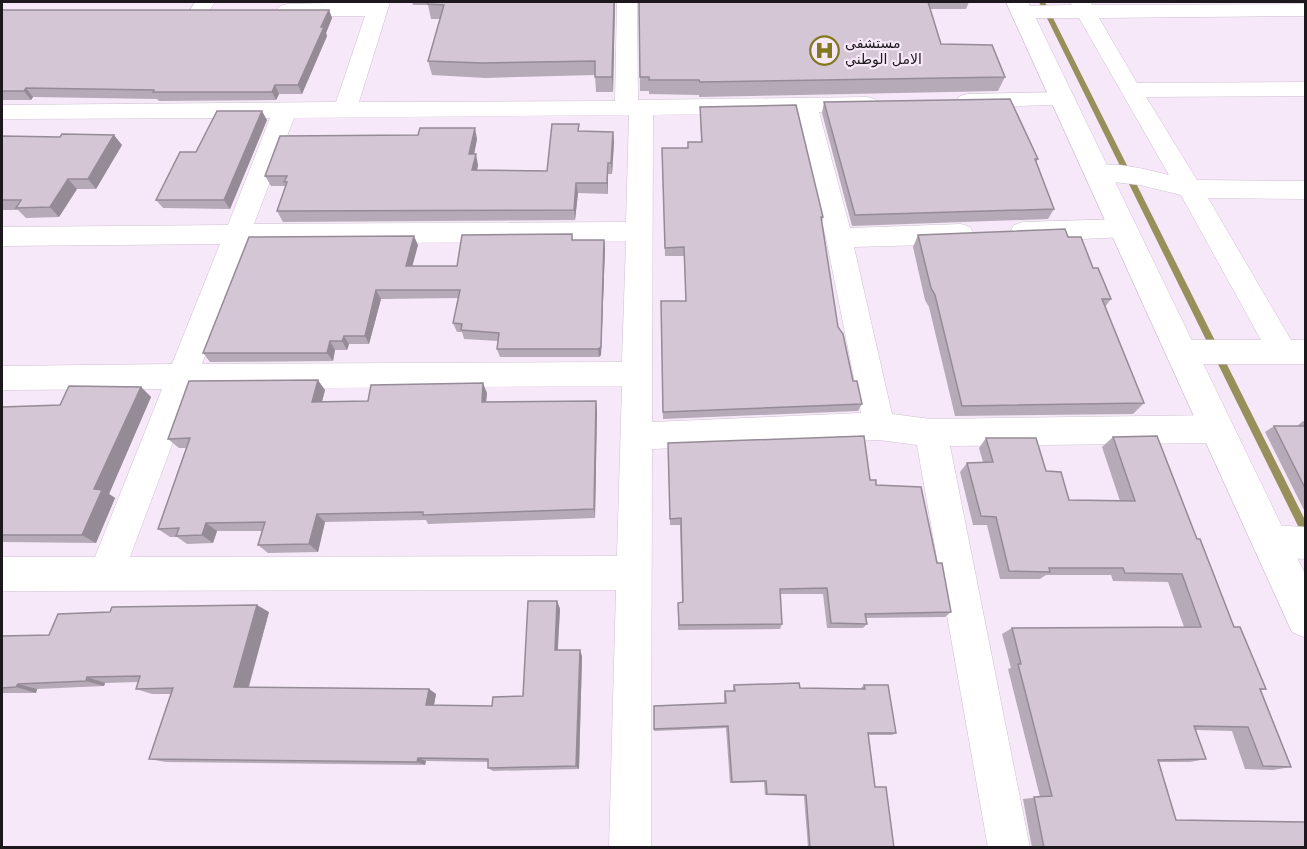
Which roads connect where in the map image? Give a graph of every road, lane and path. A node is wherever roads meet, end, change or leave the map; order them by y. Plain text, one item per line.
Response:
1 (627, 2) edge
2 (378, 6) edge
3 (210, 7) edge
4 (1083, 7) edge
5 (1033, 9) edge
6 (177, 10) edge
7 (271, 10) edge
8 (1305, 10) edge
9 (1305, 89) edge
10 (1130, 90) junction
11 (1063, 99) junction
12 (946, 102) edge
13 (888, 103) edge
14 (806, 105) junction
15 (634, 108) junction
16 (345, 109) junction
17 (285, 110) junction
18 (10, 112) edge
19 (2, 136) edge
20 (1118, 175) junction
21 (1190, 189) junction
22 (1305, 190) edge
23 (1123, 228) junction
24 (640, 231) junction
25 (237, 235) junction
26 (2, 236) edge
27 (839, 238) junction
28 (1294, 352) edge
29 (1205, 353) junction
30 (636, 374) junction
31 (183, 377) junction
32 (2, 378) edge
33 (879, 426) junction
34 (1217, 429) junction
35 (931, 433) junction
36 (637, 436) junction
37 (1290, 542) edge
38 (635, 573) junction
39 (2, 574) edge
40 (106, 574) junction
41 (1305, 619) edge
42 (630, 848) edge
43 (1009, 848) edge

1 - 15 street
2 - 7 street
2 - 16 street
3 - 6 street
4 - 5 street
4 - 8 street
4 - 10 street
5 - 11 street
9 - 10 street
10 - 21 street
11 - 12 street
11 - 20 street
13 - 14 street
14 - 15 street
14 - 27 street
15 - 16 street
15 - 24 street
16 - 17 street
17 - 18 street
17 - 25 street
18 - 19 street
20 - 21 street
20 - 23 street
21 - 22 street
21 - 28 street
23 - 27 street
23 - 29 street
24 - 25 street
24 - 30 street
25 - 26 street
25 - 31 street
27 - 33 street
28 - 29 street
29 - 34 street
30 - 31 street
30 - 36 street
31 - 32 street
31 - 40 street
33 - 35 street
33 - 36 street
34 - 35 street
34 - 37 street
35 - 43 street
36 - 38 street
37 - 41 street
38 - 40 street
38 - 42 street
39 - 40 street

